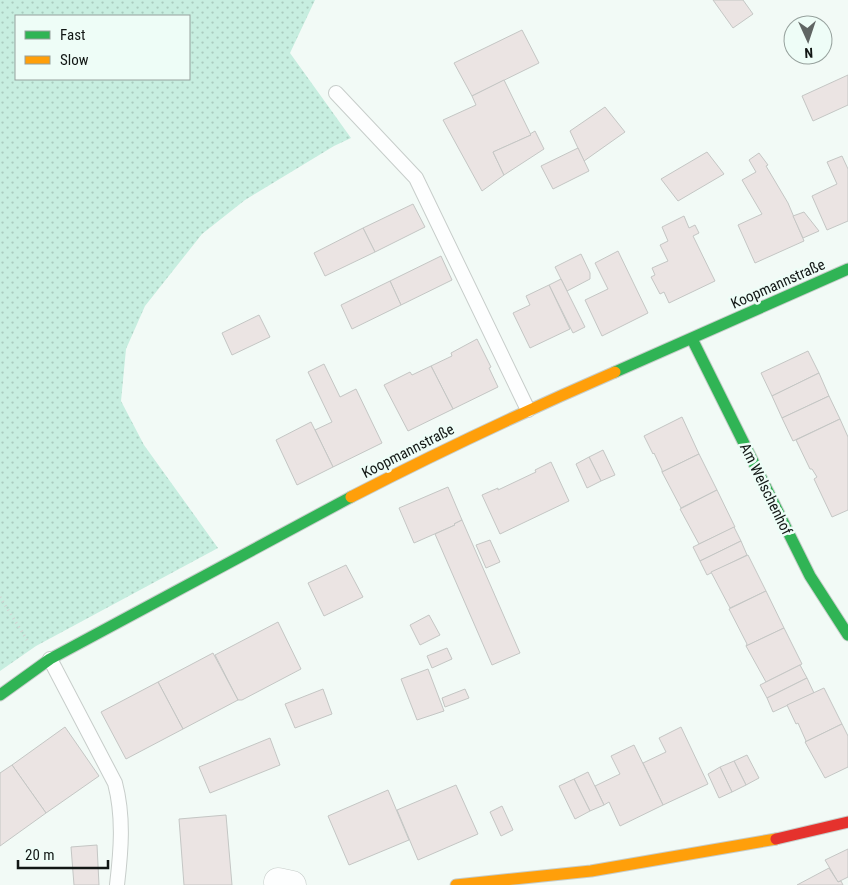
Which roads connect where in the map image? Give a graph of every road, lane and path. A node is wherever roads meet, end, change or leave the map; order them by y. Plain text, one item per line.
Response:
1 (336, 93) dead end
2 (848, 269) edge
3 (692, 338) junction
4 (528, 410) junction
5 (0, 597) edge
6 (848, 635) edge
7 (46, 661) junction
8 (0, 695) edge
9 (848, 822) edge
10 (580, 879) edge
11 (117, 885) edge
12 (456, 885) edge

1 - 4 lane
2 - 3 street, Koopmannstraße
3 - 4 street, Koopmannstraße
3 - 6 street, Am Welschenhof
4 - 7 street, Koopmannstraße
5 - 7 path
7 - 8 street, Koopmannstraße
7 - 11 lane
9 - 10 street
10 - 12 street

